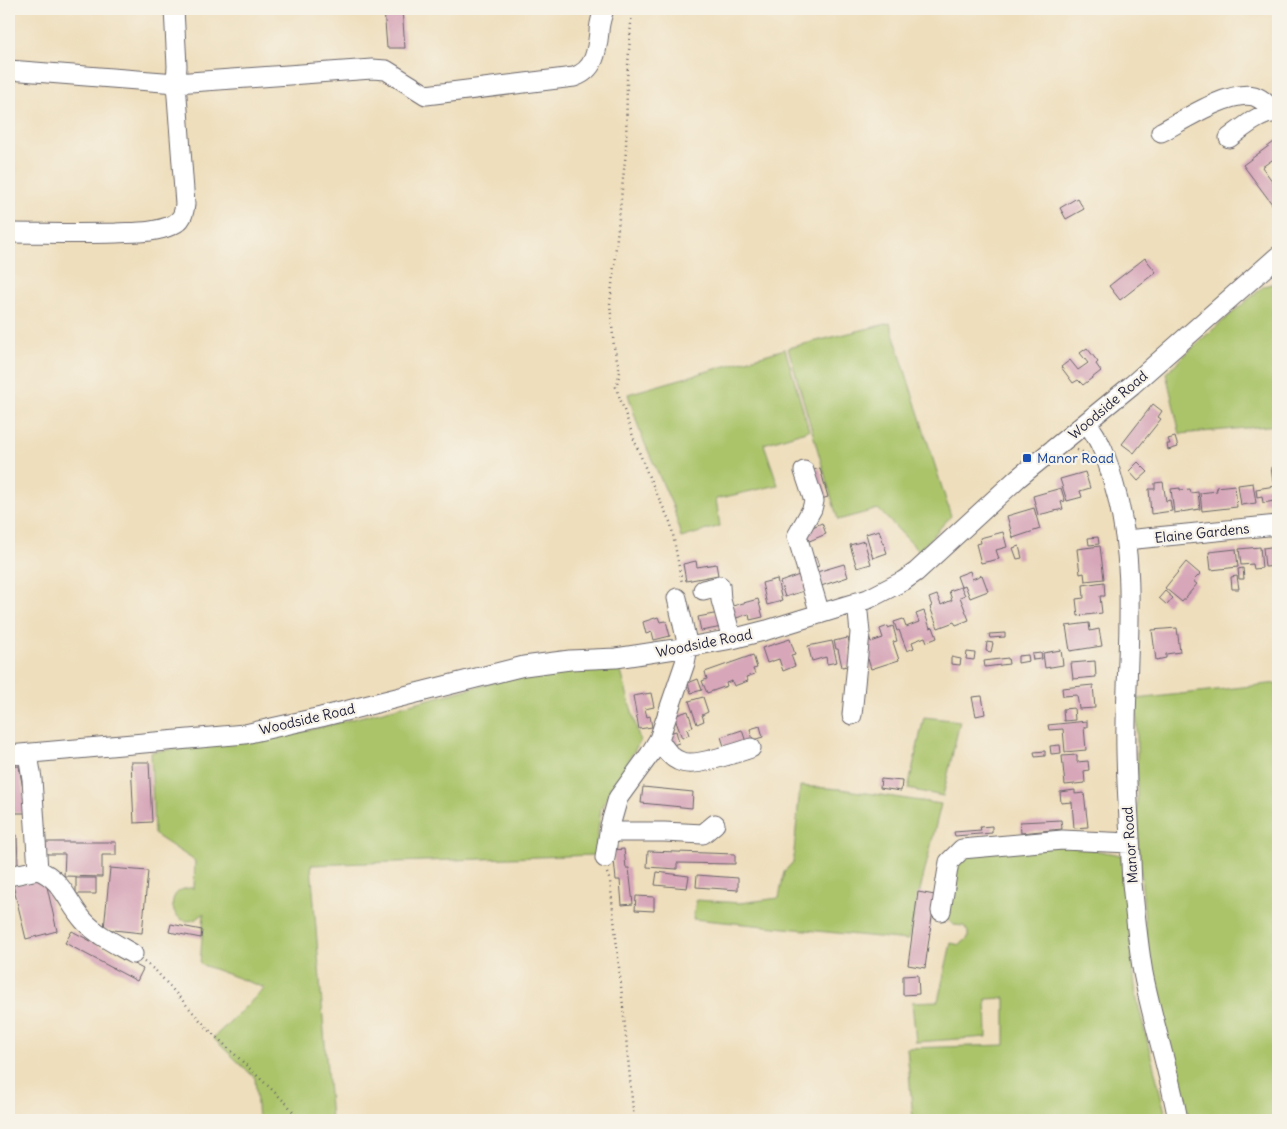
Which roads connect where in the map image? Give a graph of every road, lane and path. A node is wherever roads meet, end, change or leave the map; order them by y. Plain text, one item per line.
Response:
1 (174, 9) edge
2 (604, 9) edge
3 (632, 9) edge
4 (9, 70) edge
5 (176, 84) junction
6 (1277, 113) edge
7 (1161, 132) dead end
8 (1229, 138) dead end
9 (9, 233) edge
10 (1278, 256) edge
11 (1087, 423) junction
12 (1053, 450) junction
13 (1093, 456) dead end
14 (804, 471) dead end
15 (1278, 525) edge
16 (1126, 540) junction
17 (703, 590) dead end
18 (680, 594) joint
19 (857, 602) junction
20 (820, 614) junction
21 (732, 639) junction
22 (688, 647) junction
23 (852, 715) dead end
24 (659, 739) junction
25 (752, 748) dead end
26 (28, 754) junction
27 (9, 755) edge
28 (715, 824) dead end
29 (609, 832) junction
30 (1130, 843) junction
31 (605, 858) joint
32 (38, 870) junction
33 (9, 876) edge
34 (941, 910) dead end
35 (132, 954) joint
36 (299, 1120) edge
37 (634, 1120) edge
38 (1178, 1120) edge

1 - 5 street
2 - 5 street
3 - 18 path
4 - 5 street
5 - 9 street
6 - 7 street
6 - 8 street
10 - 11 street, Woodside Road
11 - 12 street, Woodside Road
11 - 16 street, Manor Road
12 - 13 path
12 - 19 street, Woodside Road
14 - 20 street
15 - 16 street, Elaine Gardens
16 - 30 street, Manor Road
17 - 21 street
18 - 22 street
19 - 20 street, Woodside Road
19 - 23 street
20 - 21 street, Woodside Road
21 - 22 street, Woodside Road
22 - 24 street
22 - 26 street, Woodside Road
24 - 25 street
24 - 29 street
26 - 27 street, Woodside Road
26 - 32 street
28 - 29 street
29 - 31 street
30 - 34 street
30 - 38 street, Manor Road
31 - 37 path
32 - 33 street
32 - 35 street
35 - 36 path

